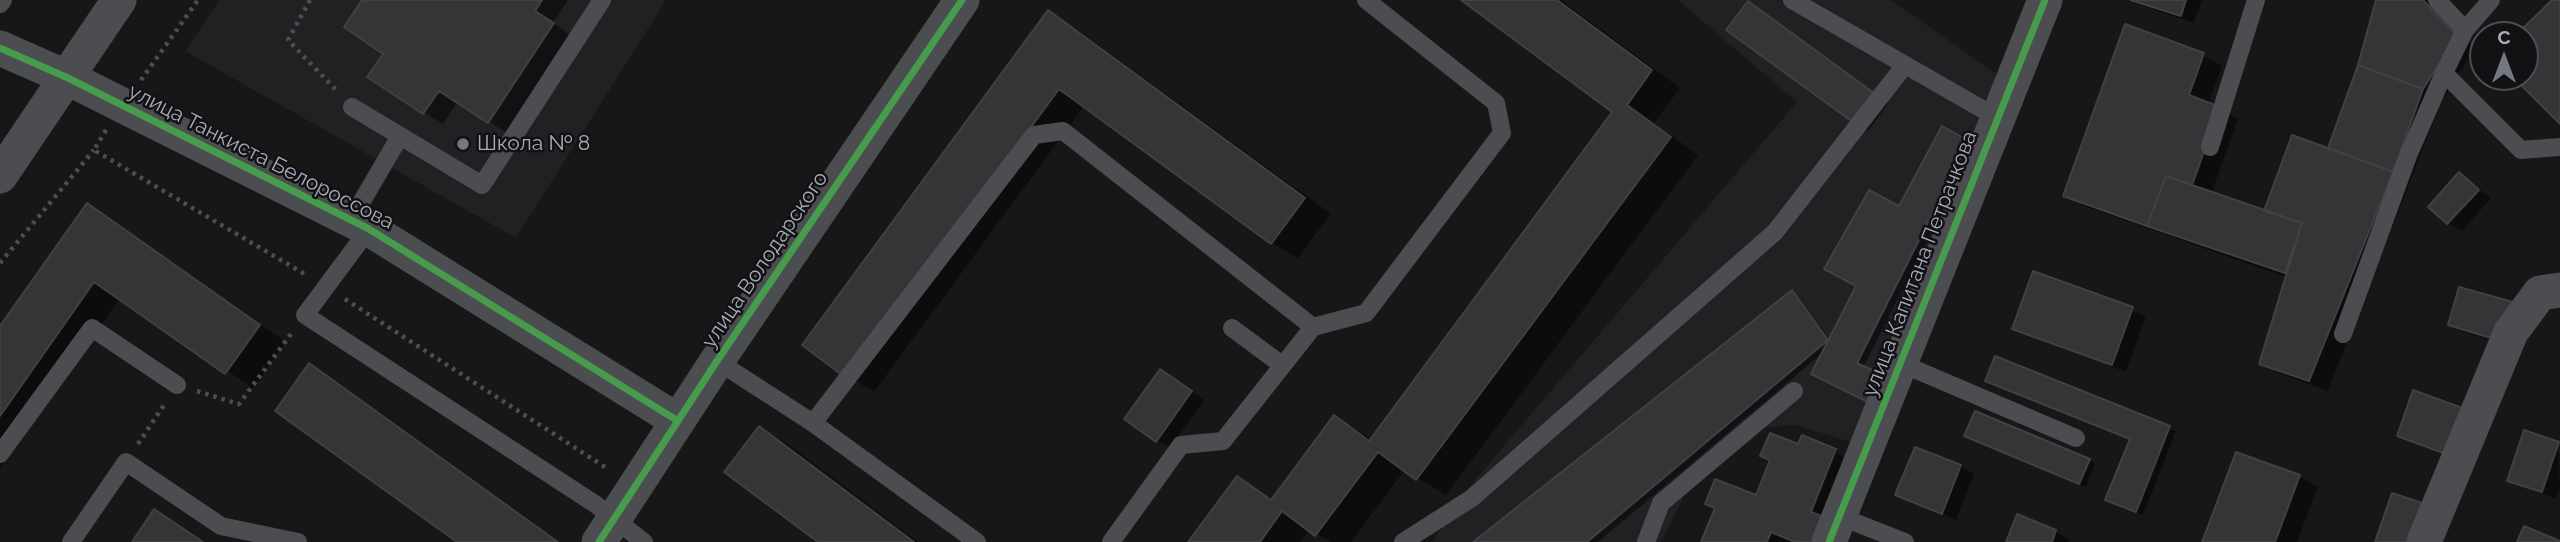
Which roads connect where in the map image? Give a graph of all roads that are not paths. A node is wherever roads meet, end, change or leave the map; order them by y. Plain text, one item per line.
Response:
1 (3, 0) edge
2 (120, 0) edge
3 (602, 0) edge
4 (962, 0) edge
5 (1366, 0) edge
6 (1792, 0) edge
7 (2045, 0) edge
8 (2256, 0) edge
9 (2437, 0) edge
10 (2491, 0) edge
11 (0, 5) edge
12 (2465, 30) junction
13 (0, 48) edge
14 (1905, 65) junction
15 (2444, 73) junction
16 (68, 78) junction
17 (352, 107) road end
18 (1996, 117) junction
19 (400, 136) junction
20 (2560, 147) edge
21 (2210, 148) dead end
22 (0, 176) edge
23 (360, 225) junction
24 (2550, 291) edge
25 (1313, 327) junction
26 (1232, 328) dead end
27 (2343, 334) dead end
28 (717, 361) junction
29 (1900, 363) junction
30 (1282, 365) junction
31 (177, 385) road end
32 (1794, 391) dead end
33 (678, 421) junction
34 (813, 423) junction
35 (2076, 438) dead end
36 (0, 454) edge
37 (1834, 529) edge
38 (607, 531) edge
39 (71, 542) edge
40 (298, 542) edge
41 (644, 542) edge
42 (977, 542) edge
43 (1111, 542) edge
44 (1403, 542) edge
45 (1646, 542) edge
46 (1905, 542) edge
47 (2424, 542) edge

1 - 11 lane
2 - 16 street
3 - 19 lane
4 - 28 street, улица Володарского
5 - 25 lane
6 - 14 lane
7 - 18 street, улица Капитана Петрачкова
8 - 21 lane
9 - 12 lane
10 - 12 lane
12 - 15 lane
13 - 16 street, улица Танкиста Белороссова
14 - 18 lane
14 - 44 lane
15 - 20 lane
15 - 27 lane
16 - 22 street
16 - 23 street, улица Танкиста Белороссова
17 - 19 lane
18 - 29 street, улица Капитана Петрачкова
19 - 23 lane
23 - 33 street, улица Танкиста Белороссова
23 - 38 lane
24 - 47 street
25 - 30 lane
25 - 34 lane
26 - 30 lane
28 - 33 street, улица Володарского
28 - 34 lane
29 - 35 lane
29 - 37 street, улица Капитана Петрачкова
30 - 43 lane
31 - 36 lane
32 - 45 lane
33 - 38 street, улица Володарского
34 - 42 lane
37 - 46 lane
38 - 41 lane
39 - 40 lane

